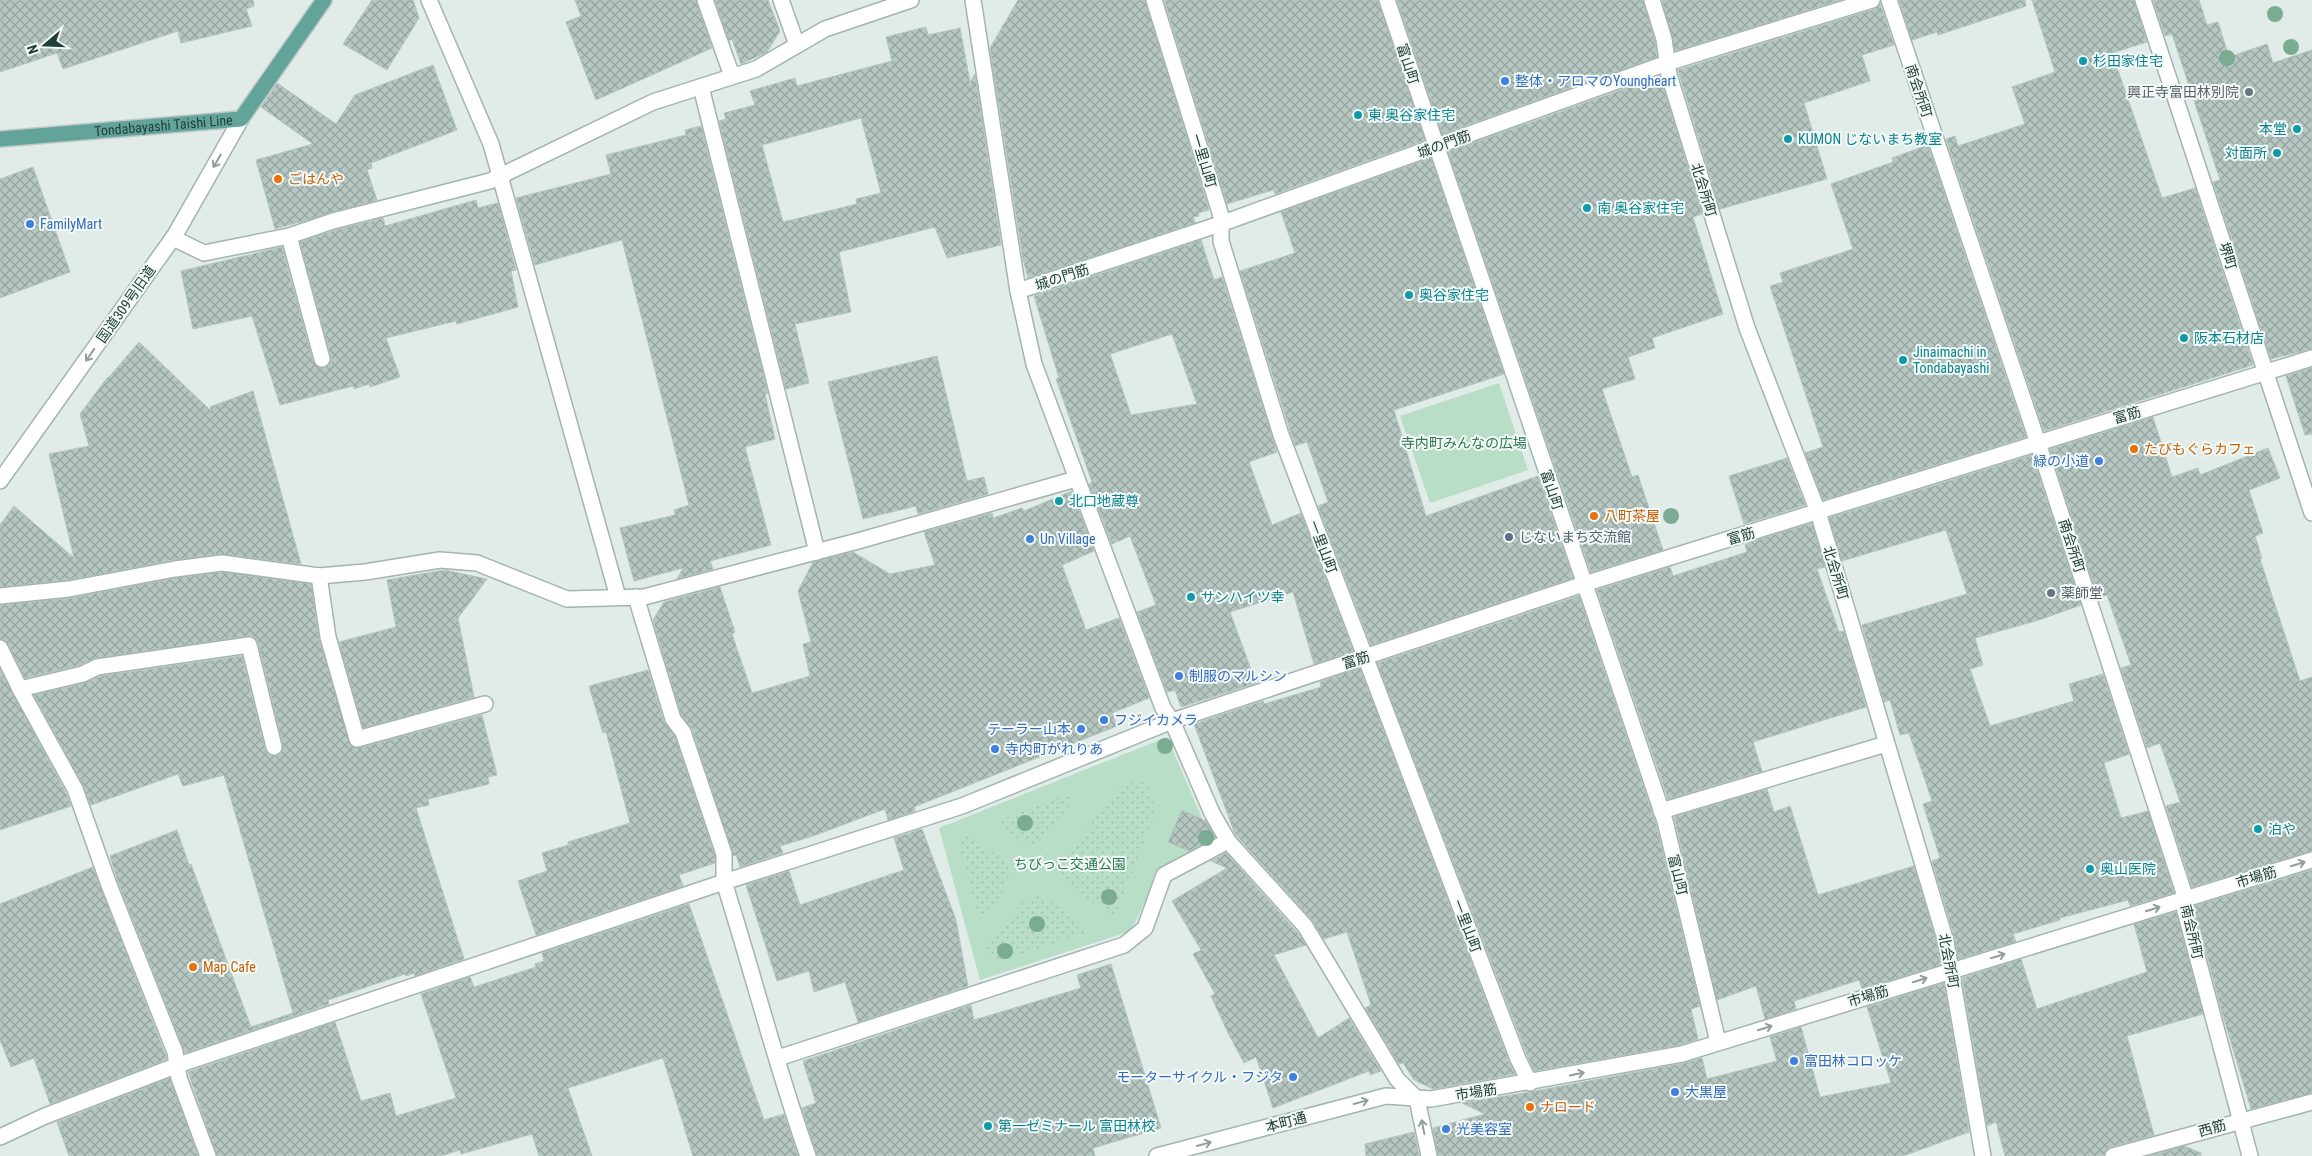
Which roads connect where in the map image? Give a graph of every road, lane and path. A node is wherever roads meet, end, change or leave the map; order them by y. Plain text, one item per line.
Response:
1 (324, 0) edge
2 (429, 0) edge
3 (705, 0) edge
4 (781, 0) edge
5 (911, 0) edge
6 (973, 0) edge
7 (1154, 0) edge
8 (1387, 0) edge
9 (1652, 0) edge
10 (1872, 0) edge
11 (1889, 0) edge
12 (2143, 0) edge
13 (797, 45) junction
14 (1667, 64) junction
15 (732, 76) junction
16 (701, 87) junction
17 (242, 119) junction
18 (0, 139) edge
19 (1436, 147) junction
20 (500, 176) junction
21 (1220, 224) junction
22 (289, 236) junction
23 (173, 238) junction
24 (1018, 291) junction
25 (2312, 358) edge
26 (322, 359) dead end
27 (2267, 373) junction
28 (2038, 443) junction
29 (1076, 479) junction
30 (0, 481) edge
31 (1818, 512) junction
32 (2312, 514) edge
33 (817, 552) junction
34 (319, 576) junction
35 (1584, 584) junction
36 (0, 596) edge
37 (636, 597) junction
38 (618, 598) junction
39 (0, 648) edge
40 (1365, 657) junction
41 (20, 689) junction
42 (485, 704) dead end
43 (1172, 721) junction
44 (1886, 744) junction
45 (274, 747) dead end
46 (1661, 811) junction
47 (1228, 841) junction
48 (2312, 860) edge
49 (724, 882) junction
50 (2185, 899) junction
51 (1951, 971) junction
52 (1718, 1042) junction
53 (778, 1058) junction
54 (178, 1065) junction
55 (1530, 1083) junction
56 (1417, 1098) junction
57 (2312, 1102) edge
58 (2241, 1120) junction
59 (0, 1137) edge
60 (208, 1156) edge
61 (808, 1156) edge
62 (1157, 1156) edge
63 (1429, 1156) edge
64 (1983, 1156) edge
65 (2113, 1156) edge
66 (2250, 1156) edge

1 - 17 main road, Tondabayashi Taishi Line
2 - 20 street
3 - 15 street
4 - 13 street
5 - 13 street
6 - 24 street
7 - 21 street, 一里山町
8 - 19 street, 富山町
9 - 14 street, 北会所町
10 - 14 street, 城の門筋
11 - 28 street, 南会所町
12 - 27 street, 堺町
13 - 15 street
14 - 19 street, 城の門筋
14 - 31 street, 北会所町
15 - 16 street
16 - 20 street
16 - 33 street
17 - 18 main road, Tondabayashi Taishi Line
17 -> 23 street, 国道309号旧道
19 - 21 street, 城の門筋
19 - 35 street, 富山町
20 - 22 street
20 - 38 street
21 - 24 street, 城の門筋
21 - 40 street, 一里山町
22 - 23 street
22 - 26 street
23 -> 30 street, 国道309号旧道
24 - 29 street
25 - 27 street, 富筋
27 - 28 street, 富筋
27 - 32 street, 堺町
28 - 31 street, 富筋
28 - 50 street, 南会所町
29 - 33 street
29 - 43 street
31 - 35 street, 富筋
31 - 44 street, 北会所町
33 - 37 street
34 - 36 street
34 - 38 street
34 - 42 street
35 - 40 street, 富筋
35 - 46 street, 富山町
37 - 38 street
37 - 49 street
39 - 41 street
40 - 43 street, 富筋
40 - 55 street, 一里山町
41 - 45 street
41 - 54 street
43 - 47 street
43 - 49 street, 富筋
44 - 46 street
44 - 51 street, 北会所町
46 - 52 street, 富山町
47 - 53 street
47 - 56 street
50 -> 48 street, 市場筋
49 - 53 street
49 - 54 street, 富筋
51 -> 50 street, 市場筋
50 - 58 street, 南会所町
52 -> 51 street, 市場筋
51 - 64 street, 北会所町
55 -> 52 street, 市場筋
53 - 61 street
54 - 59 street, 富筋
54 - 60 street
55 - 56 street, 市場筋
62 -> 56 street, 本町通
63 -> 56 street
57 - 58 street, 西筋
58 - 65 street, 西筋
58 - 66 street, 南会所町

